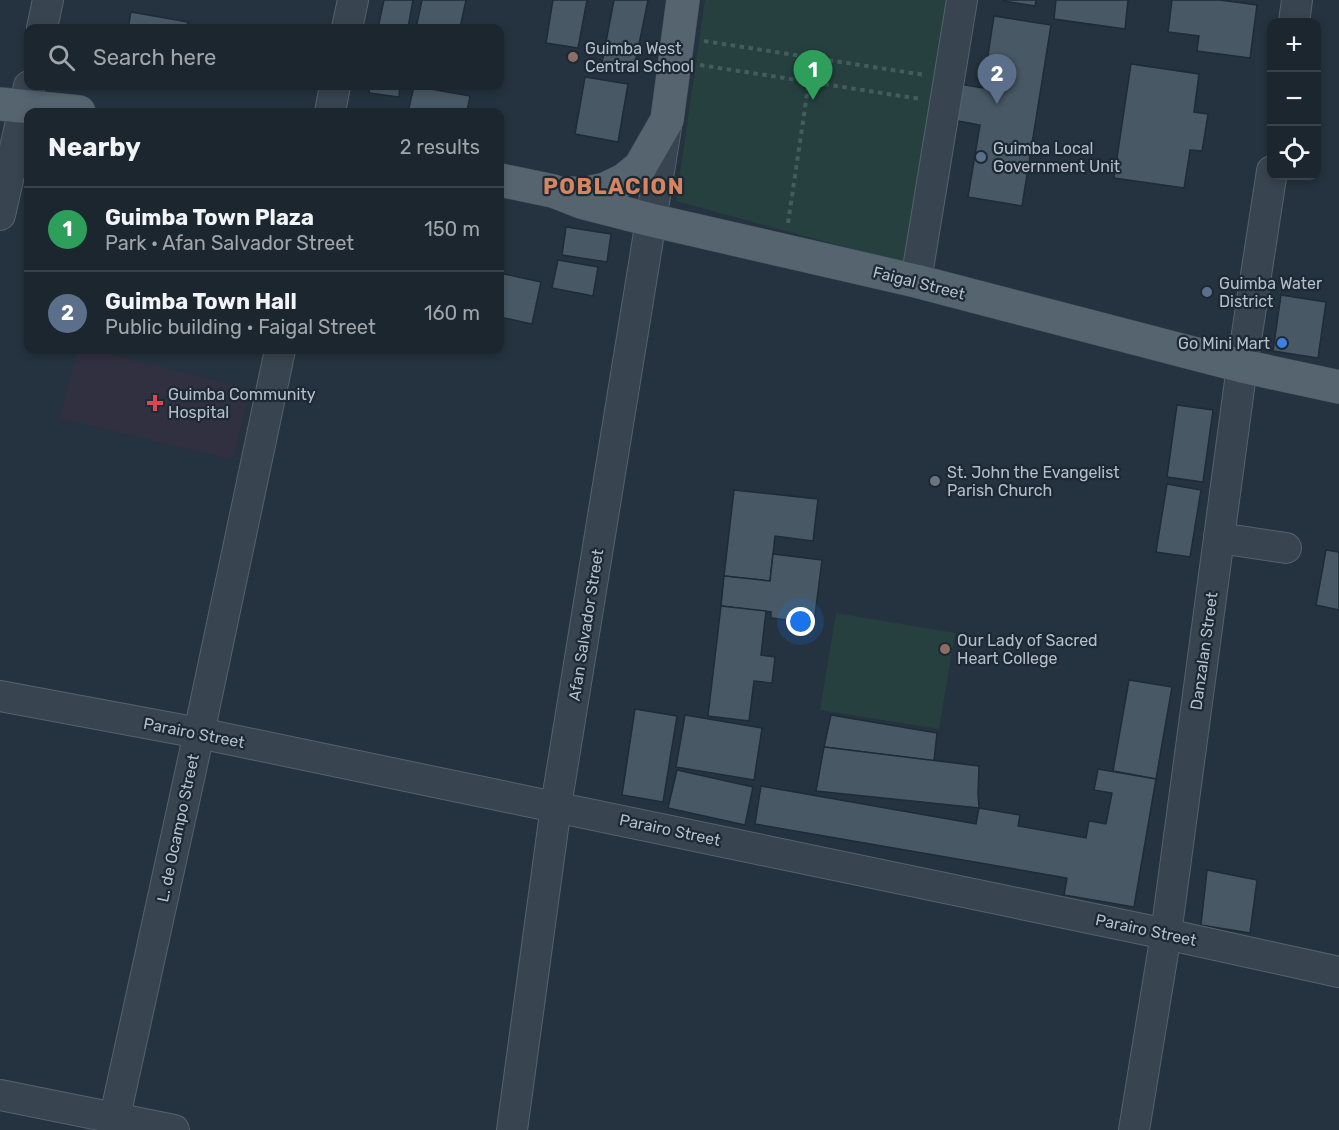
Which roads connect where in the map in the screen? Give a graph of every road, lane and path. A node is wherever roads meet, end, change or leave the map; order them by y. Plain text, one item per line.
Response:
1 (48, 0) edge
2 (353, 0) edge
3 (683, 0) edge
4 (962, 0) edge
5 (1297, 0) edge
6 (1295, 18) edge
7 (43, 24) edge
8 (348, 24) edge
9 (676, 49) junction
10 (809, 81) junction
11 (334, 90) edge
12 (948, 91) junction
13 (18, 98) edge
14 (62, 108) edge
15 (331, 108) edge
16 (667, 120) junction
17 (1271, 180) edge
18 (504, 181) edge
19 (553, 191) junction
20 (0, 215) edge
21 (651, 220) junction
22 (784, 251) junction
23 (916, 281) junction
24 (279, 354) edge
25 (1242, 366) junction
26 (1339, 387) edge
27 (1219, 538) junction
28 (1286, 548) dead end
29 (0, 696) edge
30 (199, 733) junction
31 (556, 806) junction
32 (1166, 934) junction
33 (1339, 972) edge
34 (0, 1095) edge
35 (113, 1124) edge
36 (174, 1130) edge
37 (512, 1130) edge
38 (1134, 1130) edge

1 - 7 street
2 - 8 street
3 - 9 main road, Afan Salvador Street
4 - 12 street
5 - 6 street
9 - 10 path
9 - 12 path
9 - 16 main road, Afan Salvador Street
10 - 12 path
10 - 22 path
11 - 15 street
12 - 23 street
13 - 14 main road
13 - 20 street
16 - 19 main road, Afan Salvador Street
16 - 21 street, Afan Salvador Street
17 - 25 street, Danzalan Street
18 - 19 main road, Faigal Street
19 - 21 main road, Faigal Street
21 - 22 main road, Faigal Street
21 - 31 street, Afan Salvador Street
22 - 23 main road, Faigal Street
23 - 25 main road, Faigal Street
24 - 30 street, L. de Ocampo Street
25 - 26 main road, Faigal Street
25 - 27 street, Danzalan Street
27 - 28 street
27 - 32 street, Danzalan Street
29 - 30 street, Parairo Street
30 - 31 street, Parairo Street
30 - 35 street, L. de Ocampo Street
31 - 32 street, Parairo Street
31 - 37 street, Afan Salvador Street
32 - 33 street, Parairo Street
32 - 38 street, Danzalan Street
34 - 35 street
35 - 36 street

